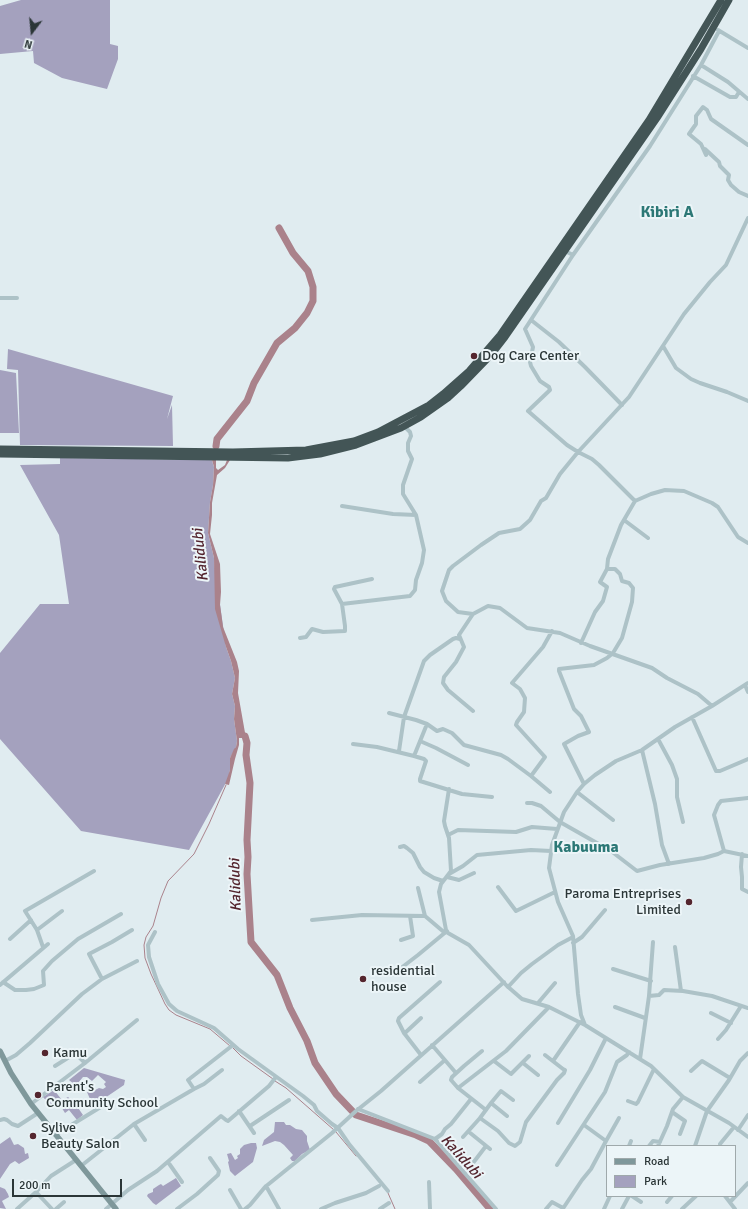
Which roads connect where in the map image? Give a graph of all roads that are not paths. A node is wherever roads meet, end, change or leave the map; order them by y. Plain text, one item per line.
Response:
1 (721, 0) edge
2 (729, 0) edge
3 (716, 29) junction
4 (748, 48) edge
5 (701, 65) junction
6 (693, 76) junction
7 (740, 92) junction
8 (748, 99) edge
9 (663, 109) junction
10 (670, 113) junction
11 (748, 145) edge
12 (704, 148) junction
13 (706, 155) dead end
14 (748, 196) edge
15 (748, 218) edge
16 (565, 251) junction
17 (573, 255) junction
18 (0, 298) edge
19 (17, 298) dead end
20 (530, 320) junction
21 (663, 346) junction
22 (748, 401) edge
23 (622, 405) junction
24 (404, 426) junction
25 (0, 449) edge
26 (60, 452) junction
27 (578, 452) junction
28 (0, 454) edge
29 (288, 454) junction
30 (635, 501) junction
31 (342, 506) dead end
32 (416, 515) junction
33 (624, 520) junction
34 (648, 538) dead end
35 (748, 542) edge
36 (607, 568) junction
37 (372, 579) dead end
38 (342, 604) junction
39 (473, 614) junction
40 (552, 631) junction
41 (300, 638) dead end
42 (460, 639) junction
43 (581, 642) junction
44 (613, 654) junction
45 (746, 684) edge
46 (748, 692) edge
47 (712, 706) junction
48 (473, 711) dead end
49 (389, 713) dead end
50 (692, 716) junction
51 (404, 717) junction
52 (427, 724) junction
53 (658, 739) junction
54 (420, 741) junction
55 (353, 744) dead end
56 (642, 750) junction
57 (399, 751) junction
58 (414, 756) junction
59 (748, 759) edge
60 (468, 765) dead end
61 (531, 776) junction
62 (584, 784) junction
63 (449, 789) junction
64 (550, 792) dead end
65 (577, 792) junction
66 (492, 797) dead end
67 (748, 798) edge
68 (527, 803) dead end
69 (613, 820) dead end
70 (560, 822) junction
71 (683, 822) dead end
72 (557, 829) junction
73 (448, 835) junction
74 (400, 848) dead end
75 (724, 850) junction
76 (551, 851) junction
77 (742, 854) junction
78 (748, 856) edge
79 (669, 864) junction
80 (94, 871) dead end
81 (474, 873) dead end
82 (448, 876) junction
83 (443, 881) junction
84 (498, 887) dead end
85 (418, 888) dead end
86 (555, 892) junction
87 (748, 892) edge
88 (604, 910) dead end
89 (62, 911) dead end
90 (121, 914) dead end
91 (410, 916) junction
92 (425, 916) junction
93 (31, 920) junction
94 (312, 920) dead end
95 (37, 930) junction
96 (132, 930) dead end
97 (155, 932) dead end
98 (446, 932) junction
99 (573, 937) junction
100 (10, 939) dead end
101 (401, 940) dead end
102 (653, 942) dead end
103 (574, 943) junction
104 (48, 944) dead end
105 (43, 947) junction
106 (675, 947) dead end
107 (137, 961) dead end
108 (613, 969) dead end
109 (392, 975) dead end
110 (102, 979) junction
111 (651, 981) junction
112 (440, 982) dead end
113 (504, 982) junction
114 (555, 983) dead end
115 (2, 984) edge
116 (508, 987) junction
117 (681, 991) junction
118 (649, 996) junction
119 (538, 1003) junction
120 (741, 1006) junction
121 (549, 1007) junction
122 (615, 1008) dead end
123 (748, 1008) edge
124 (711, 1013) dead end
125 (421, 1018) dead end
126 (645, 1018) junction
127 (137, 1020) dead end
128 (580, 1022) junction
129 (731, 1023) junction
130 (585, 1025) junction
131 (404, 1033) junction
132 (606, 1038) junction
133 (718, 1039) dead end
134 (432, 1045) junction
135 (231, 1046) junction
136 (0, 1051) edge
137 (482, 1051) dead end
138 (629, 1052) junction
139 (748, 1053) edge
140 (421, 1055) junction
141 (545, 1055) dead end
142 (529, 1056) dead end
143 (640, 1059) junction
144 (445, 1060) junction
145 (5, 1061) junction
146 (494, 1061) junction
147 (553, 1061) junction
148 (85, 1063) junction
149 (523, 1063) junction
150 (55, 1066) dead end
151 (654, 1069) junction
152 (222, 1070) dead end
153 (691, 1070) dead end
154 (456, 1073) junction
155 (538, 1076) dead end
156 (730, 1078) junction
157 (274, 1079) junction
158 (420, 1082) dead end
159 (458, 1088) junction
160 (194, 1089) junction
161 (683, 1098) junction
162 (471, 1099) junction
163 (289, 1100) dead end
164 (513, 1100) dead end
165 (628, 1101) dead end
166 (491, 1103) junction
167 (31, 1104) junction
168 (104, 1105) dead end
169 (357, 1110) junction
170 (486, 1110) junction
171 (238, 1111) junction
172 (707, 1111) junction
173 (672, 1112) junction
174 (38, 1113) junction
175 (748, 1115) edge
176 (507, 1116) dead end
177 (480, 1118) junction
178 (619, 1118) dead end
179 (0, 1120) edge
180 (558, 1123) dead end
181 (134, 1124) junction
182 (584, 1125) junction
183 (250, 1126) junction
184 (734, 1127) junction
185 (337, 1129) junction
186 (738, 1130) junction
187 (254, 1132) dead end
188 (469, 1132) junction
189 (680, 1134) dead end
190 (55, 1135) junction
191 (463, 1137) dead end
192 (748, 1137) edge
193 (435, 1139) junction
194 (145, 1140) dead end
195 (606, 1141) junction
196 (659, 1144) edge
197 (720, 1144) dead end
198 (650, 1145) edge
199 (695, 1145) edge
200 (210, 1158) dead end
201 (76, 1160) junction
202 (168, 1162) junction
203 (473, 1163) dead end
204 (557, 1165) dead end
205 (81, 1166) junction
206 (182, 1182) dead end
207 (429, 1182) dead end
208 (748, 1183) edge
209 (266, 1186) junction
210 (379, 1186) dead end
211 (230, 1190) dead end
212 (388, 1191) dead end
213 (36, 1192) junction
214 (736, 1196) edge
215 (610, 1197) edge
216 (630, 1197) edge
217 (633, 1197) edge
218 (671, 1197) edge
219 (695, 1197) edge
220 (727, 1197) edge
221 (735, 1197) edge
222 (64, 1202) dead end
223 (641, 1202) dead end
224 (667, 1202) dead end
225 (730, 1202) junction
226 (389, 1203) dead end
227 (114, 1207) edge
228 (606, 1208) edge
229 (17, 1209) edge
230 (52, 1209) edge
231 (56, 1209) edge
232 (106, 1209) edge
233 (177, 1209) edge
234 (241, 1209) edge
235 (245, 1209) edge
236 (279, 1209) edge
237 (321, 1209) edge
238 (380, 1209) edge
239 (430, 1209) edge
240 (496, 1209) edge
241 (546, 1209) edge
242 (622, 1209) edge
243 (682, 1209) edge
244 (736, 1209) edge

1 - 29 highway
2 - 3 highway
3 - 4 street
3 - 5 street
3 - 9 highway
5 - 6 street
5 - 7 street
6 - 7 street
6 - 10 street
7 - 8 street
9 - 10 street
9 - 16 highway
10 - 17 street
11 - 12 street
12 - 13 street
12 - 14 street
15 - 21 street
16 - 17 street
16 - 24 highway
17 - 20 street
18 - 19 street
20 - 23 street
20 - 27 street
21 - 22 street
21 - 23 street
23 - 27 street
24 - 29 highway
24 - 32 street
25 - 26 highway
26 - 28 highway
26 - 29 highway
27 - 30 street
27 - 39 street
30 - 33 street
30 - 35 street
31 - 32 street
32 - 38 street
33 - 34 street
33 - 36 street
36 - 43 street
36 - 44 street
37 - 38 street
38 - 41 street
39 - 40 street
39 - 42 street
40 - 43 street
40 - 61 street
42 - 48 street
42 - 51 street
43 - 44 street
44 - 47 street
44 - 62 street
45 - 46 street
45 - 47 street
47 - 50 street
49 - 51 street
50 - 53 street
50 - 59 street
51 - 52 street
51 - 57 street
52 - 54 street
52 - 61 street
53 - 56 street
53 - 71 street
54 - 58 street
54 - 60 street
55 - 57 street
56 - 62 street
56 - 79 street
57 - 58 street
58 - 63 street
61 - 64 street
62 - 65 street
63 - 66 street
63 - 73 street
65 - 69 street
65 - 70 street
67 - 75 street
68 - 70 street
70 - 72 street
70 - 79 street
72 - 73 street
72 - 76 street
73 - 82 street
74 - 83 street
75 - 77 street
75 - 79 street
76 - 82 street
76 - 86 street
77 - 78 street
77 - 87 street
80 - 93 street
81 - 82 street
82 - 83 street
83 - 98 street
84 - 86 street
85 - 92 street
86 - 99 street
88 - 103 street
89 - 95 street
90 - 115 street
91 - 92 street
91 - 94 street
91 - 101 street
92 - 98 street
93 - 95 street
93 - 100 street
95 - 105 street
96 - 110 street
97 - 135 street
98 - 109 street
98 - 113 street
99 - 103 street
99 - 116 street
102 - 111 street
103 - 130 street
104 - 105 street
105 - 115 street
106 - 117 street
107 - 110 street
108 - 111 street
110 - 145 street
111 - 118 street
112 - 131 street
113 - 116 street
113 - 134 street
114 - 119 street
116 - 119 street
117 - 118 street
117 - 120 street
118 - 126 street
119 - 121 street
120 - 123 street
120 - 129 street
121 - 128 street
121 - 146 street
122 - 126 street
124 - 129 street
125 - 131 street
126 - 143 street
127 - 148 street
128 - 130 street
128 - 147 street
129 - 133 street
130 - 132 street
131 - 140 street
132 - 138 street
132 - 180 street
134 - 140 street
134 - 144 street
135 - 157 street
135 - 160 street
136 - 145 main road
137 - 154 street
138 - 143 street
138 - 182 street
139 - 156 street
140 - 169 street
141 - 147 street
142 - 149 street
143 - 151 street
144 - 154 street
144 - 158 street
145 - 167 main road
146 - 149 street
146 - 159 street
147 - 177 street
148 - 150 street
148 - 167 street
149 - 155 street
151 - 161 street
151 - 165 street
152 - 160 street
153 - 156 street
154 - 159 street
156 - 172 street
157 - 171 street
157 - 185 street
159 - 162 street
160 - 181 street
161 - 172 street
161 - 173 street
162 - 170 street
162 - 193 street
163 - 183 street
164 - 166 street
166 - 170 street
166 - 176 street
167 - 174 main road
168 - 190 street
169 - 185 street
169 - 193 street
170 - 177 street
171 - 183 street
171 - 202 street
172 - 184 street
172 - 199 street
173 - 189 street
173 - 196 street
174 - 179 street
174 - 190 main road
175 - 186 street
177 - 188 street
178 - 195 street
181 - 194 street
181 - 205 street
182 - 195 street
182 - 204 street
183 - 187 street
184 - 186 street
184 - 197 street
185 - 209 street
185 - 212 street
186 - 192 street
188 - 191 street
188 - 203 street
190 - 201 main road
193 - 240 street
195 - 241 street
196 - 198 street
200 - 233 street
201 - 205 main road
201 - 213 street
202 - 206 street
202 - 227 street
205 - 227 main road
207 - 239 street
208 - 214 street
209 - 235 street
209 - 236 street
210 - 237 street
211 - 234 street
213 - 229 street
213 - 230 street
215 - 228 street
216 - 242 street
217 - 223 street
218 - 224 street
219 - 243 street
220 - 225 street
221 - 225 street
222 - 231 street
225 - 244 street
226 - 238 street
227 - 232 street

